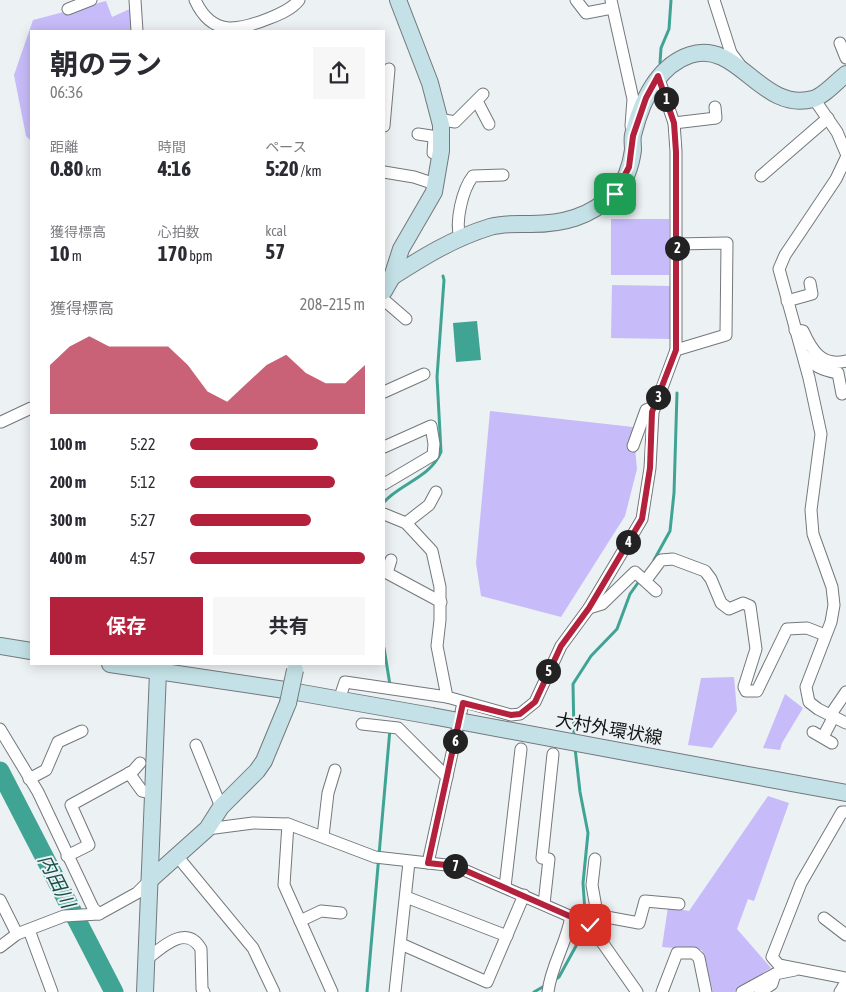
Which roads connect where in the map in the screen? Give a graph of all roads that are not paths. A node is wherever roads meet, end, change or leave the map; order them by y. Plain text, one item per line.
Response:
1 (91, 0) edge
2 (135, 0) edge
3 (196, 0) edge
4 (299, 0) edge
5 (398, 0) edge
6 (576, 0) edge
7 (714, 0) edge
8 (612, 4) edge
9 (68, 9) dead end
10 (137, 30) edge
11 (840, 43) dead end
12 (846, 58) edge
13 (389, 69) dead end
14 (748, 74) junction
15 (846, 74) edge
16 (658, 76) junction
17 (814, 98) junction
18 (385, 115) edge
19 (716, 118) dead end
20 (828, 118) junction
21 (439, 119) junction
22 (674, 123) junction
23 (489, 124) dead end
24 (418, 134) dead end
25 (843, 135) edge
26 (633, 136) junction
27 (846, 159) edge
28 (385, 172) edge
29 (502, 175) dead end
30 (761, 176) dead end
31 (436, 177) junction
32 (460, 238) junction
33 (677, 244) junction
34 (810, 283) dead end
35 (388, 284) edge
36 (787, 300) junction
37 (385, 301) edge
38 (406, 319) dead end
39 (795, 330) junction
40 (676, 350) junction
41 (802, 352) junction
42 (846, 361) edge
43 (424, 374) dead end
44 (385, 392) edge
45 (842, 394) dead end
46 (655, 406) junction
47 (30, 408) edge
48 (1, 422) dead end
49 (633, 446) dead end
50 (385, 447) edge
51 (385, 483) edge
52 (436, 492) dead end
53 (386, 515) edge
54 (406, 523) junction
55 (391, 560) dead end
56 (642, 577) junction
57 (656, 591) dead end
58 (846, 598) edge
59 (834, 600) junction
60 (441, 602) junction
61 (589, 608) junction
62 (825, 635) junction
63 (0, 646) edge
64 (30, 651) edge
65 (116, 665) edge
66 (295, 667) edge
67 (158, 672) junction
68 (846, 692) edge
69 (447, 697) junction
70 (339, 700) junction
71 (463, 703) junction
72 (832, 715) junction
73 (846, 722) edge
74 (362, 724) dead end
75 (0, 729) edge
76 (82, 731) dead end
77 (822, 737) dead end
78 (196, 745) dead end
79 (521, 750) dead end
80 (553, 754) dead end
81 (140, 763) dead end
82 (335, 770) dead end
83 (129, 773) junction
84 (447, 777) junction
85 (30, 779) junction
86 (153, 793) junction
87 (846, 793) edge
88 (221, 807) junction
89 (846, 812) edge
90 (288, 824) junction
91 (207, 829) junction
92 (323, 836) junction
93 (67, 856) junction
94 (177, 856) junction
95 (595, 858) dead end
96 (405, 862) junction
97 (428, 863) junction
98 (150, 880) junction
99 (505, 887) junction
100 (524, 895) junction
101 (406, 897) junction
102 (0, 900) edge
103 (544, 904) junction
104 (679, 904) dead end
105 (341, 913) dead end
106 (97, 915) junction
107 (824, 918) dead end
108 (300, 920) junction
109 (585, 920) junction
110 (29, 930) junction
111 (17, 934) junction
112 (846, 935) edge
113 (507, 936) junction
114 (401, 944) junction
115 (0, 947) edge
116 (146, 960) junction
117 (800, 969) junction
118 (776, 974) junction
119 (846, 980) edge
120 (52, 992) edge
121 (144, 992) edge
122 (204, 992) edge
123 (274, 992) edge
124 (332, 992) edge
125 (395, 992) edge
126 (548, 992) edge
127 (637, 992) edge
128 (662, 992) edge
129 (706, 992) edge
130 (742, 992) edge
131 (760, 992) edge
132 (840, 992) edge

1 - 9 street
2 - 10 street
3 - 4 street
5 - 21 street
6 - 8 street
7 - 14 street
8 - 26 street
11 - 12 street
13 - 18 street
14 - 16 street
14 - 17 street
15 - 17 street
16 - 22 street
16 - 26 street
17 - 20 street
19 - 22 street
20 - 25 street
20 - 30 street
21 - 23 street
21 - 31 street
22 - 33 street
24 - 31 street
25 - 27 street
26 - 32 street
27 - 36 street
28 - 31 street
29 - 32 street
31 - 35 street
32 - 35 street
33 - 40 street
33 - 40 street
34 - 36 street
36 - 39 street
37 - 38 street
39 - 41 street
39 - 42 street
40 - 46 street
41 - 45 street
41 - 59 street
43 - 44 street
46 - 49 street
46 - 61 street
47 - 48 street
50 - 51 street
52 - 54 street
53 - 54 street
54 - 60 street
55 - 60 street
56 - 57 street
56 - 61 street
56 - 62 street
58 - 59 street
59 - 62 street
60 - 69 street
61 - 71 street
62 - 72 street
63 - 64 street
65 - 67 street, 大村外環状線
66 - 88 street, bridge
67 - 70 street, 大村外環状線
67 - 86 street
68 - 72 street
69 - 70 street
69 - 71 street
70 - 87 street, 大村外環状線, bridge
71 - 84 street
72 - 73 street
72 - 77 street
74 - 84 street
75 - 85 street
76 - 85 street
78 - 88 street
79 - 99 street
80 - 103 street
81 - 83 street
82 - 92 street
83 - 86 street
83 - 93 street
84 - 97 street
85 - 93 street
86 - 98 street
88 - 91 street
89 - 117 street
90 - 91 street
90 - 92 street
90 - 108 street
91 - 94 street
92 - 96 street
93 - 106 street
94 - 98 street
94 - 123 street
95 - 109 street
96 - 97 street
96 - 101 street
97 - 99 street
98 - 106 street
98 - 116 street
99 - 100 street
100 - 103 street
100 - 113 street
101 - 113 street
101 - 114 street
102 - 111 street
103 - 109 street
104 - 109 street
105 - 108 street
106 - 110 street
107 - 112 street
108 - 124 street
109 - 126 street
109 - 127 street
110 - 111 street
110 - 120 street
111 - 115 street
113 - 114 street
114 - 125 street
116 - 121 street
116 - 122 street
117 - 118 street
117 - 119 street
118 - 130 street
118 - 131 street
119 - 132 street
128 - 129 street

